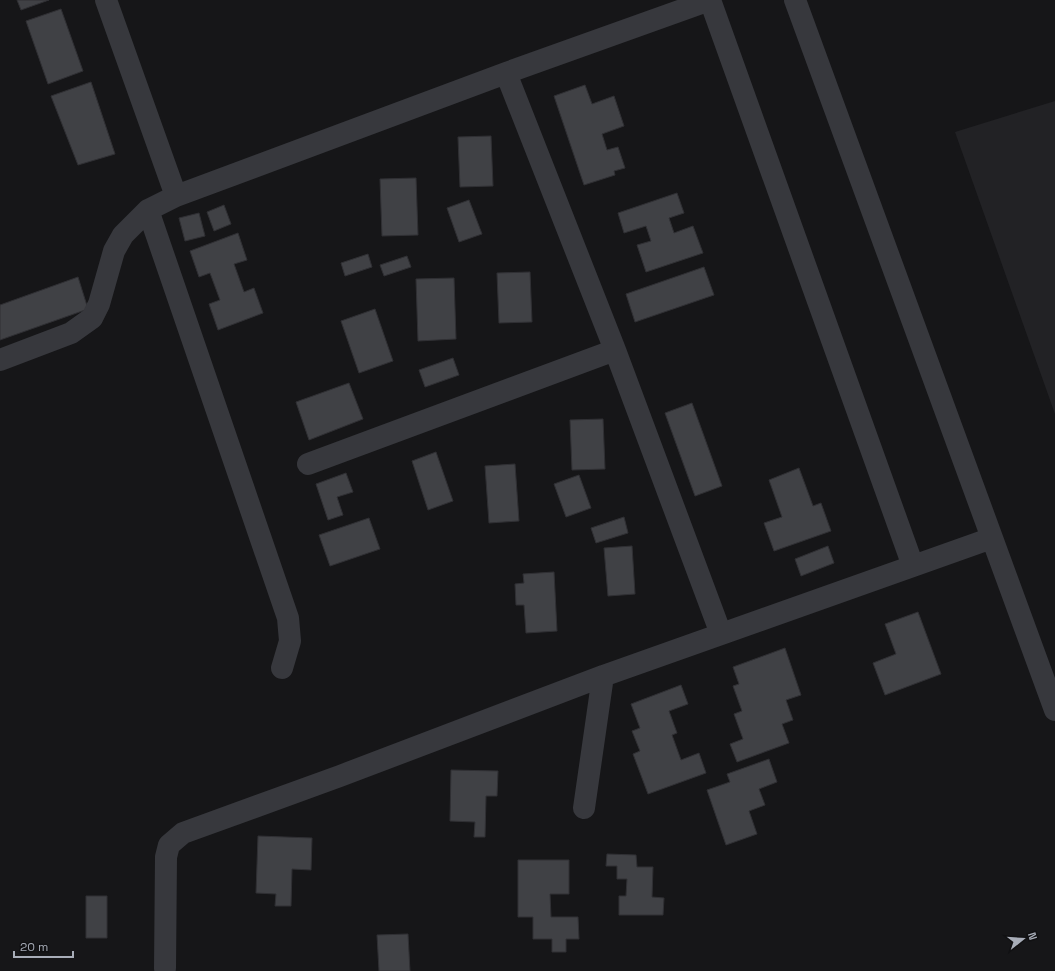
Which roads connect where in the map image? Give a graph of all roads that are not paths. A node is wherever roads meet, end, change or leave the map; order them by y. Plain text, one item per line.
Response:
1 (106, 0) edge
2 (710, 0) edge
3 (795, 0) edge
4 (506, 73) junction
5 (176, 196) junction
6 (148, 210) junction
7 (615, 350) junction
8 (0, 360) edge
9 (308, 464) dead end
10 (992, 538) junction
11 (913, 566) junction
12 (721, 634) junction
13 (282, 668) dead end
14 (603, 676) junction
15 (1055, 710) edge
16 (584, 808) dead end
17 (165, 968) dead end

1 - 5 street
2 - 4 street
2 - 11 street
3 - 10 street
4 - 5 street
4 - 7 street
5 - 6 street
6 - 8 street
6 - 13 street
7 - 9 street
7 - 12 street
10 - 11 street
10 - 15 street
11 - 12 street
12 - 14 street
14 - 16 street
14 - 17 street

